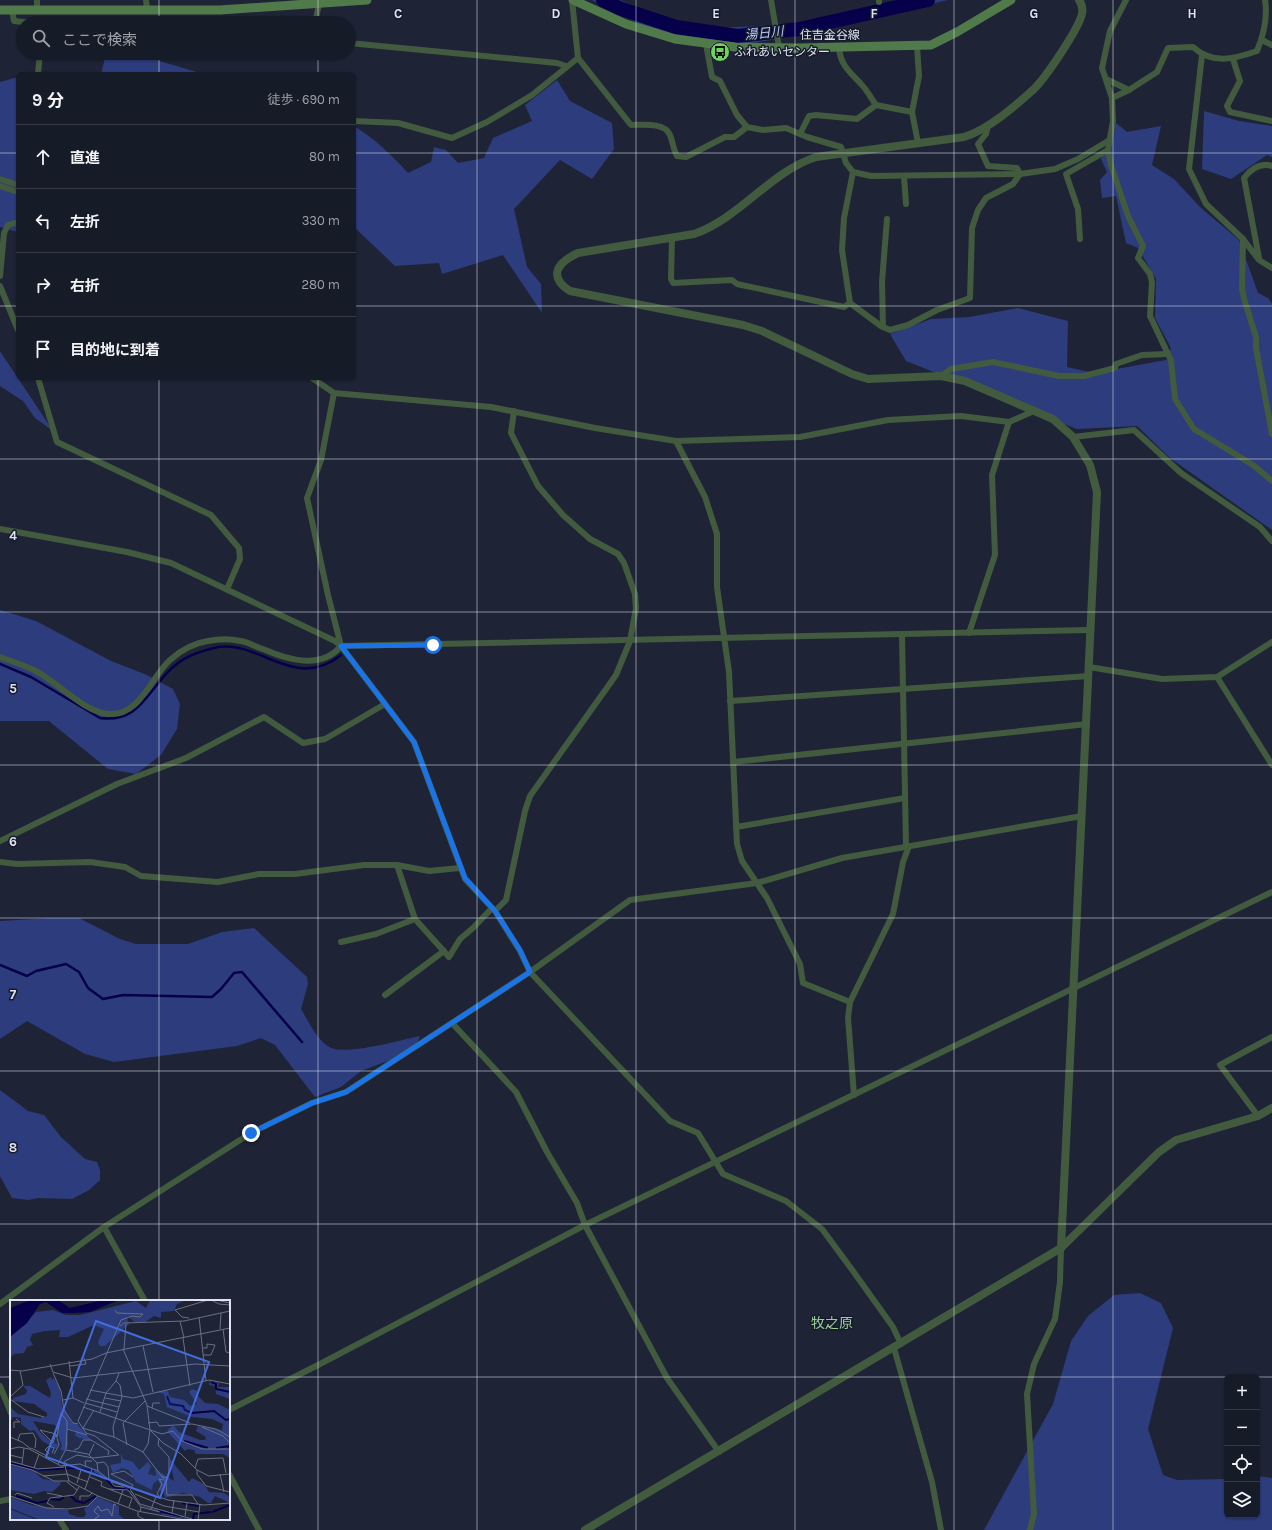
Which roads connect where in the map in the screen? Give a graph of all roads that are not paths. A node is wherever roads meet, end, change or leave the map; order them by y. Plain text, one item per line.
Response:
1 (37, 0) edge
2 (367, 0) edge
3 (572, 0) edge
4 (770, 0) edge
5 (1011, 0) edge
6 (1079, 0) edge
7 (1126, 0) edge
8 (1265, 0) edge
9 (319, 4) junction
10 (147, 5) edge
11 (0, 10) edge
12 (12, 10) junction
13 (37, 10) junction
14 (316, 16) edge
15 (1269, 16) edge
16 (16, 21) edge
17 (1262, 40) junction
18 (778, 43) junction
19 (356, 44) edge
20 (706, 44) junction
21 (1272, 45) edge
22 (917, 46) junction
23 (839, 47) junction
24 (1202, 55) junction
25 (578, 58) junction
26 (1233, 59) junction
27 (39, 60) edge
28 (566, 66) junction
29 (38, 72) edge
30 (1106, 78) junction
31 (1129, 90) junction
32 (1112, 98) junction
33 (876, 104) junction
34 (912, 112) junction
35 (356, 121) edge
36 (1272, 121) edge
37 (988, 125) junction
38 (747, 128) junction
39 (800, 134) junction
40 (1108, 141) junction
41 (918, 143) junction
42 (1108, 150) junction
43 (844, 152) junction
44 (1272, 166) edge
45 (854, 172) junction
46 (1020, 174) junction
47 (904, 176) junction
48 (0, 179) edge
49 (16, 184) edge
50 (0, 186) edge
51 (16, 191) edge
52 (906, 204) dead end
53 (887, 220) dead end
54 (16, 223) edge
55 (672, 238) junction
56 (1080, 239) dead end
57 (1243, 239) junction
58 (1259, 260) junction
59 (1272, 268) edge
60 (0, 276) edge
61 (0, 286) edge
62 (850, 303) junction
63 (16, 325) edge
64 (884, 327) junction
65 (1168, 354) junction
66 (941, 376) junction
67 (39, 380) edge
68 (315, 380) edge
69 (334, 393) junction
70 (514, 410) junction
71 (1034, 411) junction
72 (1009, 422) junction
73 (1272, 434) edge
74 (1073, 437) junction
75 (676, 441) junction
76 (1272, 481) edge
77 (0, 530) edge
78 (1272, 541) edge
79 (227, 589) junction
80 (1090, 630) junction
81 (969, 634) junction
82 (902, 635) junction
83 (724, 640) junction
84 (630, 641) junction
85 (1272, 642) edge
86 (341, 646) junction
87 (0, 657) edge
88 (1089, 671) junction
89 (1217, 677) junction
90 (903, 689) junction
91 (730, 701) junction
92 (385, 704) junction
93 (1087, 724) junction
94 (904, 744) junction
95 (733, 762) junction
96 (1272, 765) edge
97 (905, 798) junction
98 (1082, 816) junction
99 (736, 827) junction
100 (0, 841) edge
101 (907, 846) junction
102 (0, 862) edge
103 (397, 865) junction
104 (460, 868) junction
105 (757, 884) junction
106 (1272, 892) edge
107 (494, 910) junction
108 (415, 919) junction
109 (341, 942) dead end
110 (444, 951) junction
111 (530, 972) junction
112 (1075, 988) junction
113 (385, 995) dead end
114 (850, 1002) junction
115 (452, 1022) junction
116 (1272, 1036) edge
117 (854, 1094) junction
118 (1272, 1108) edge
119 (1258, 1116) junction
120 (717, 1161) junction
121 (585, 1225) junction
122 (104, 1227) junction
123 (1061, 1248) junction
124 (144, 1300) edge
125 (0, 1304) edge
126 (898, 1346) junction
127 (0, 1386) edge
128 (230, 1409) edge
129 (10, 1411) edge
130 (719, 1452) junction
131 (230, 1476) edge
132 (10, 1499) edge
133 (0, 1501) edge
134 (60, 1520) edge
135 (66, 1530) edge
136 (258, 1530) edge
137 (585, 1530) edge
138 (941, 1530) edge
139 (1030, 1530) edge

1 - 13 street
2 - 9 main road
3 - 20 main road, 住吉金谷線
3 - 25 street
4 - 18 street
5 - 22 main road, 住吉金谷線
6 - 37 street
7 - 30 street
8 - 15 street
9 - 10 main road
9 - 14 street
10 - 13 main road
11 - 12 main road
12 - 13 main road
12 - 16 street
15 - 17 street
17 - 21 street
17 - 26 street
18 - 20 main road, 住吉金谷線
18 - 23 main road, 住吉金谷線
19 - 28 street
20 - 38 street
22 - 23 main road, 住吉金谷線
22 - 34 street
23 - 33 street
24 - 26 street
24 - 31 street
24 - 57 street
25 - 28 street
25 - 38 street
26 - 36 street
27 - 29 street
28 - 35 street
30 - 31 street
30 - 32 street
31 - 32 street
32 - 40 street
33 - 34 street
33 - 39 street
34 - 41 street
37 - 41 street
37 - 46 street
38 - 39 street
39 - 43 street
40 - 42 street
40 - 46 street
41 - 43 street
42 - 56 street
42 - 65 street
43 - 45 street
43 - 55 street
44 - 58 street
45 - 47 street
45 - 62 street
46 - 47 street
46 - 64 street
47 - 52 street
48 - 49 street
50 - 51 street
53 - 64 street
54 - 60 street
55 - 62 street
55 - 66 street
57 - 58 street
57 - 73 street
58 - 59 street
61 - 63 street
62 - 64 street
65 - 66 street
65 - 76 street
66 - 71 street
67 - 79 street
68 - 69 street
69 - 70 street
69 - 86 street
70 - 75 street
70 - 84 street
71 - 72 street
71 - 74 street
72 - 75 street
72 - 81 street
74 - 78 street
74 - 80 street
75 - 83 street
77 - 79 street
79 - 86 street
80 - 81 street
80 - 88 street
81 - 82 street
82 - 83 street
82 - 90 street
83 - 84 street
83 - 91 street
84 - 86 street
84 - 107 street
85 - 89 street
86 - 87 street
86 - 92 street
88 - 89 street
88 - 90 street
88 - 93 street
89 - 96 street
90 - 91 street
90 - 94 street
91 - 95 street
92 - 100 street
92 - 104 street
93 - 94 street
93 - 98 street
94 - 95 street
94 - 97 street
95 - 99 street
97 - 99 street
97 - 101 street
98 - 101 street
98 - 112 street
99 - 105 street
101 - 105 street
101 - 114 street
102 - 103 street
103 - 104 street
103 - 108 street
104 - 107 street
105 - 111 street
105 - 114 street
106 - 112 street
107 - 110 street
107 - 111 street
108 - 109 street
108 - 110 street
110 - 113 street
111 - 115 street
111 - 120 street
112 - 117 street
112 - 123 street
114 - 117 street
115 - 121 street
115 - 122 street
116 - 119 street
117 - 120 street
118 - 119 street
119 - 123 street
120 - 121 street
120 - 126 street
121 - 128 street
121 - 130 street
122 - 124 street
122 - 125 street
123 - 126 street
123 - 139 street
126 - 130 street
126 - 138 street
127 - 129 street
130 - 137 street
131 - 136 street
132 - 133 street
134 - 135 street

